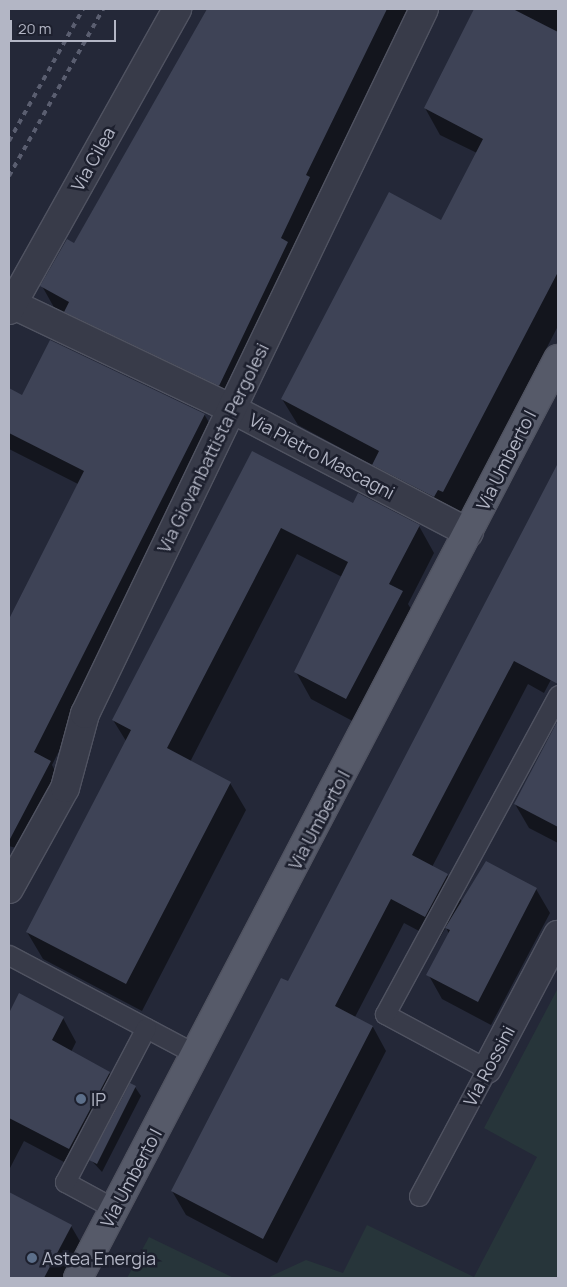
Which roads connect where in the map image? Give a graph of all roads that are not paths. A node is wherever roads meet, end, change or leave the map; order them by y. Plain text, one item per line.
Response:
1 (177, 9) edge
2 (424, 9) edge
3 (10, 307) edge
4 (558, 360) edge
5 (232, 409) junction
6 (469, 533) junction
7 (558, 695) edge
8 (9, 888) edge
9 (558, 935) edge
10 (9, 955) edge
11 (146, 1028) junction
12 (197, 1054) junction
13 (487, 1069) junction
14 (419, 1196) dead end
15 (115, 1209) junction
16 (78, 1278) edge

1 - 3 street, Via Cilea
2 - 5 street, Via Giovanbattista Pergolesi
3 - 5 street, Via Pietro Mascagni
4 - 6 main road, Via Umberto I
5 - 6 street, Via Pietro Mascagni
5 - 8 street, Via Giovanbattista Pergolesi
6 - 12 main road, Via Umberto I
7 - 13 lane
9 - 13 street, Via Rossini
10 - 11 lane
11 - 12 lane
11 - 15 lane
12 - 15 main road, Via Umberto I
13 - 14 lane, Via Rossini
15 - 16 main road, Via Umberto I

